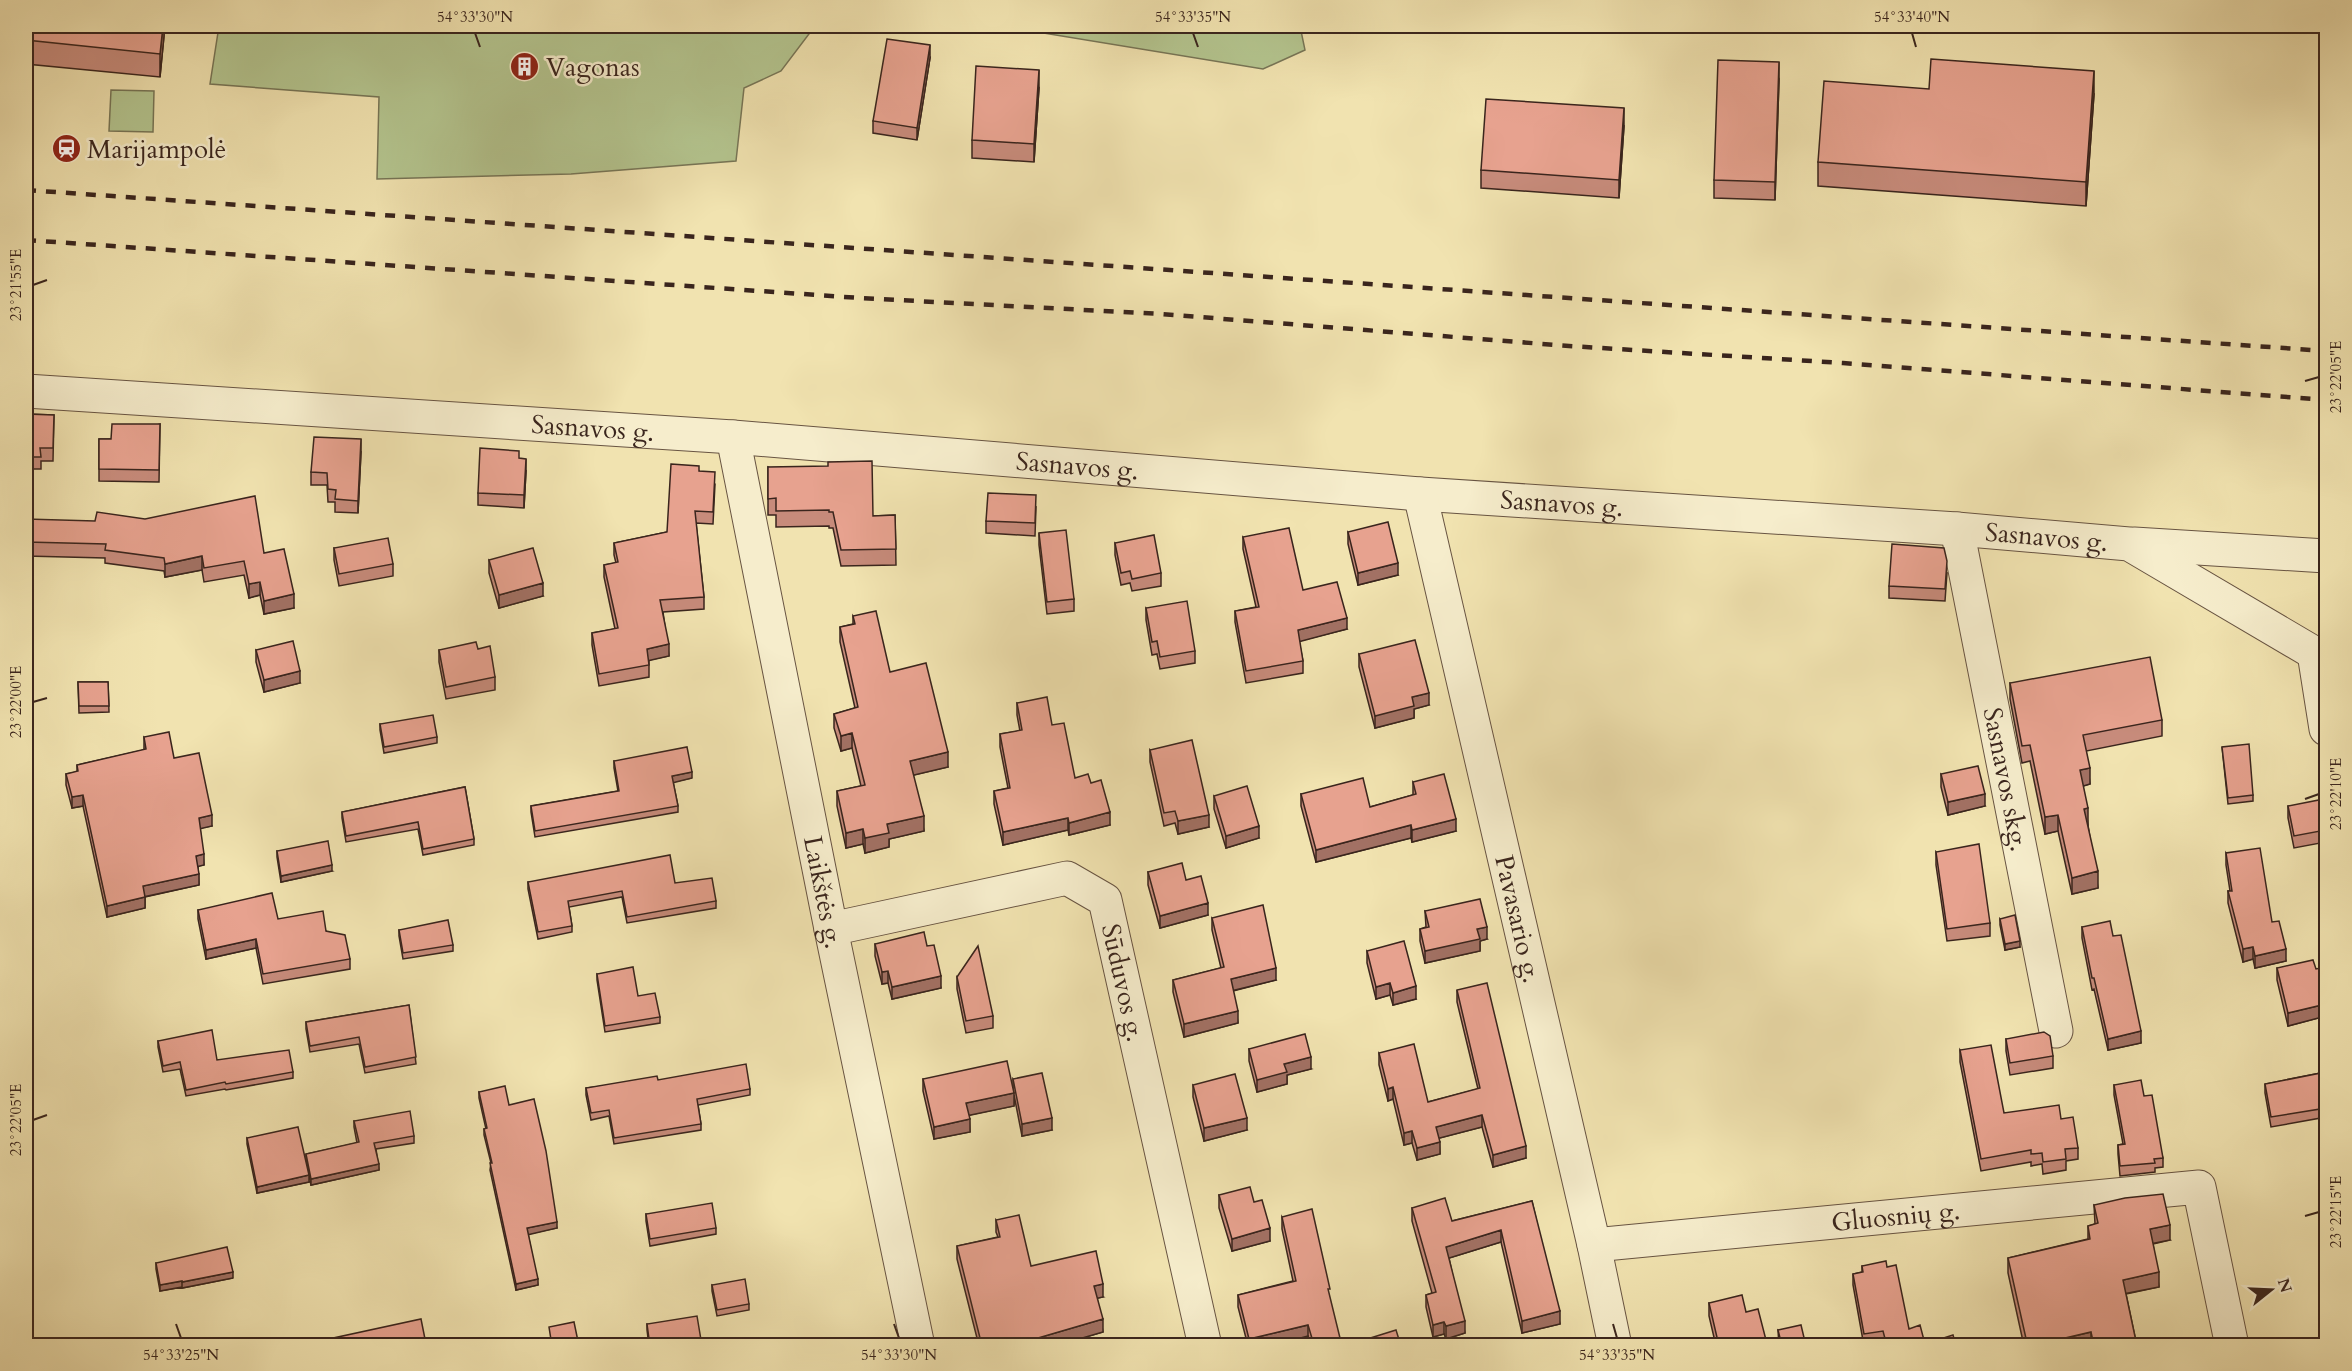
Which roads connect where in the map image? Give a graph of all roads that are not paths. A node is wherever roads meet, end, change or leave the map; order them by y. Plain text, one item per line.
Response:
1 (26, 391) edge
2 (733, 437) junction
3 (1420, 494) junction
4 (1957, 529) junction
5 (2129, 544) junction
6 (2326, 556) edge
7 (2320, 657) edge
8 (2326, 729) edge
9 (831, 930) junction
10 (2056, 1031) dead end
11 (1594, 1245) junction
12 (918, 1346) edge
13 (1205, 1346) edge
14 (1615, 1346) edge
15 (2232, 1346) edge

1 - 2 street, Sasnavos g.
2 - 3 street, Sasnavos g.
2 - 9 street, Laikštės g.
3 - 4 street, Sasnavos g.
3 - 11 street, Pavasario g.
4 - 5 street, Sasnavos g.
4 - 10 street, Sasnavos skg.
5 - 6 street, Sasnavos g.
5 - 7 street, Sasnavos g.
7 - 8 street
9 - 12 street, Laikštės g.
9 - 13 street, Sūduvos g.
11 - 14 street, Pavasario g.
11 - 15 street, Gluosnių g.

